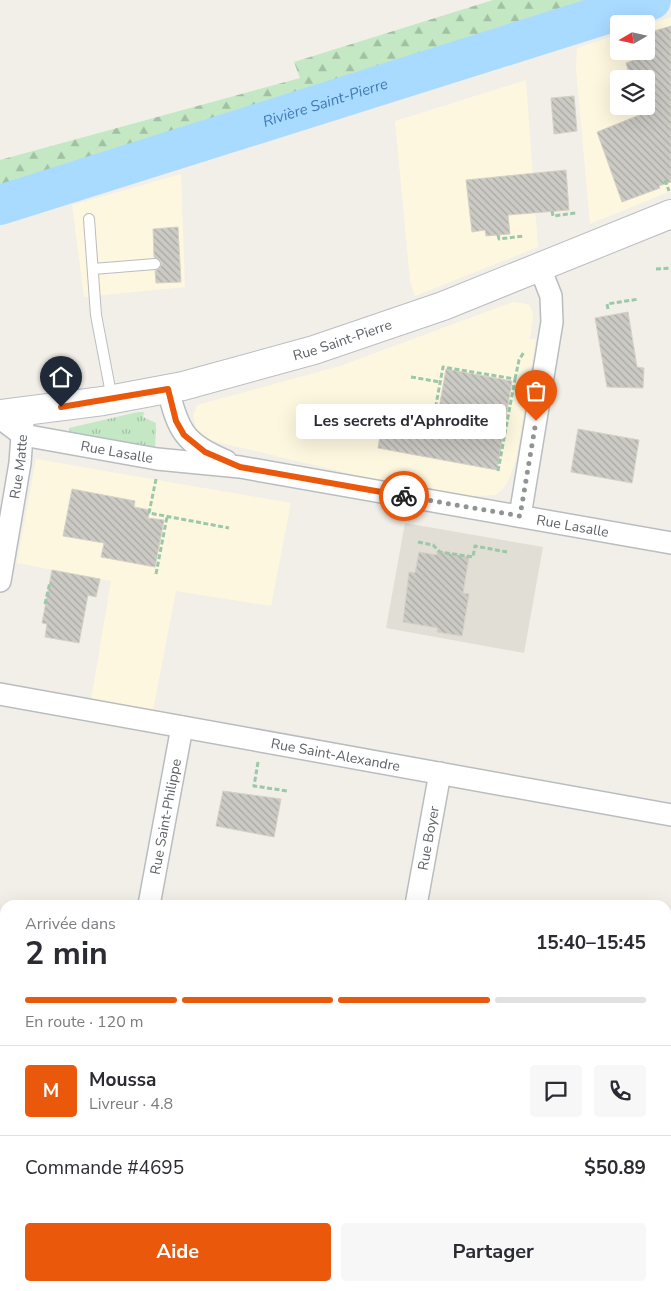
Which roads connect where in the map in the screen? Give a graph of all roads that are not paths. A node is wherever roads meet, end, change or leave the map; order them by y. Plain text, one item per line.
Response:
1 (671, 214) edge
2 (89, 220) dead end
3 (155, 264) dead end
4 (540, 268) junction
5 (93, 269) junction
6 (168, 389) junction
7 (112, 400) junction
8 (12, 419) edge
9 (240, 467) junction
10 (520, 516) junction
11 (671, 542) edge
12 (0, 581) edge
13 (0, 694) edge
14 (182, 727) junction
15 (440, 773) junction
16 (671, 815) edge
17 (151, 900) edge
18 (417, 900) edge

1 - 4 main road, Rue Saint-Pierre
2 - 5 lane
3 - 5 lane
4 - 6 main road, Rue Saint-Pierre
4 - 10 street
5 - 7 lane
6 - 7 main road, Rue Saint-Pierre
6 - 9 street, Rue Lasalle
7 - 8 main road, Rue Saint-Pierre
8 - 9 street, Rue Lasalle
8 - 12 street, Rue Matte
9 - 10 street, Rue Lasalle
10 - 11 street, Rue Lasalle
13 - 14 street, Rue Saint-Alexandre
14 - 15 street, Rue Saint-Alexandre
14 - 17 street, Rue Saint-Philippe
15 - 16 street, Rue Saint-Alexandre
15 - 18 street, Rue Boyer

